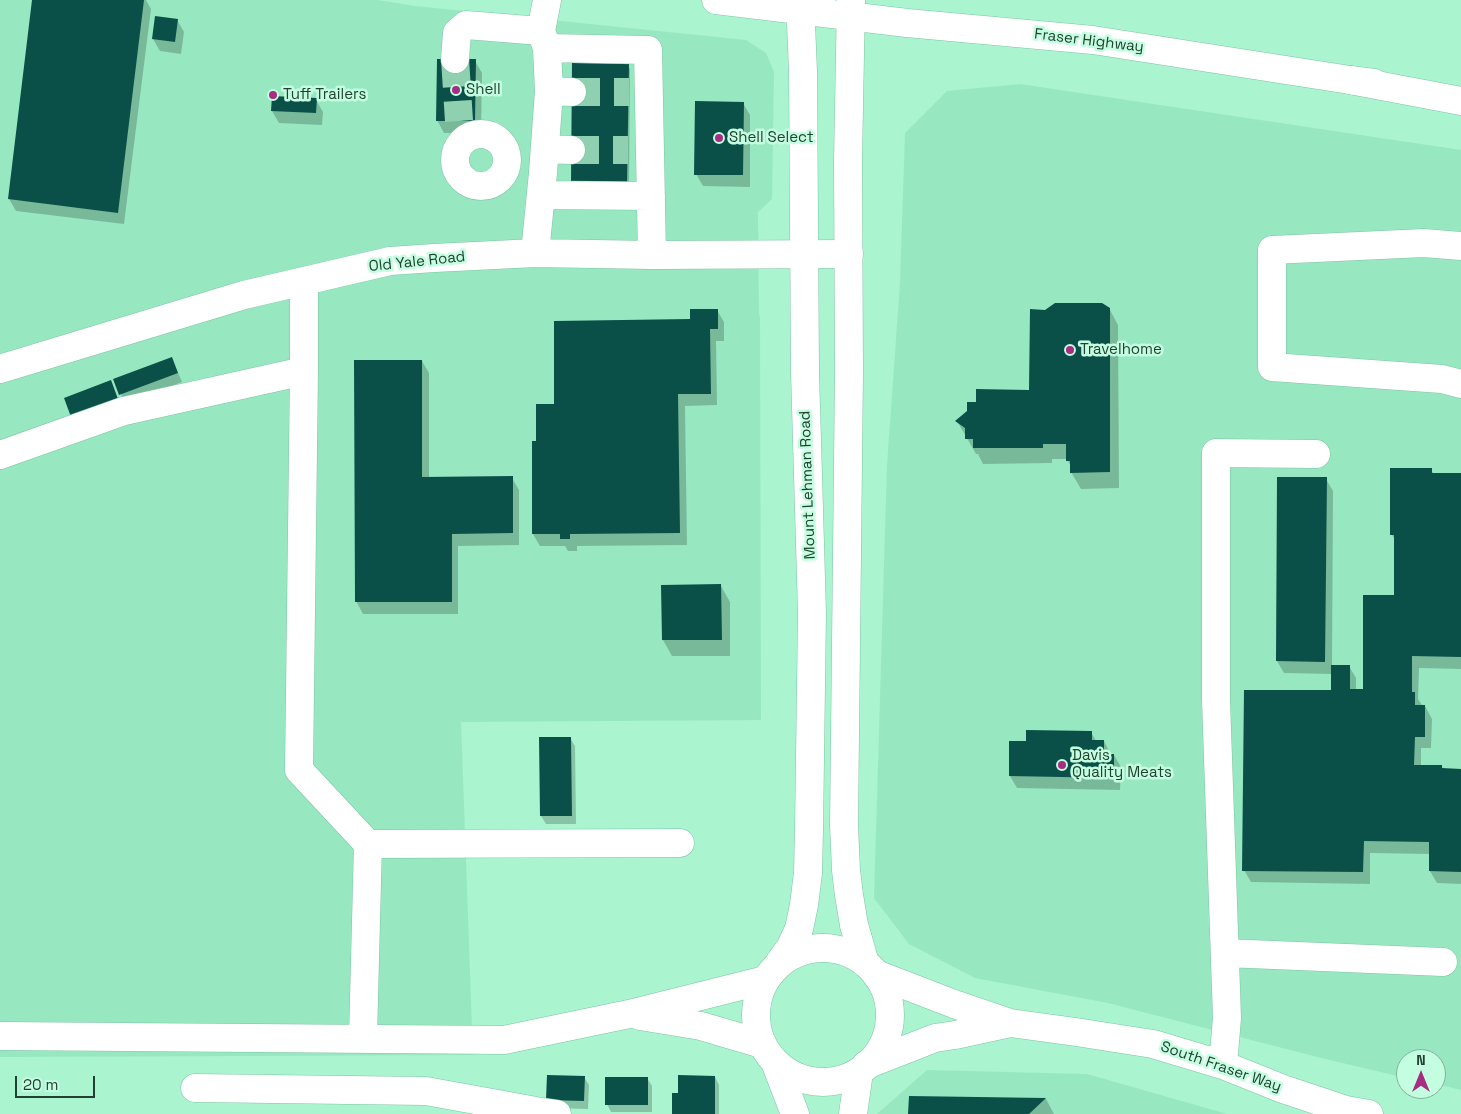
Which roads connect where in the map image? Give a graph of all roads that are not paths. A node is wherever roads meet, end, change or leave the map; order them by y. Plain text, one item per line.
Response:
1 (547, 0) edge
2 (716, 0) edge
3 (800, 6) edge
4 (851, 8) edge
5 (544, 40) junction
6 (455, 59) tunnel mouth
7 (1350, 80) junction
8 (1461, 91) edge
9 (1461, 101) edge
10 (550, 167) junction
11 (500, 178) junction
12 (651, 196) junction
13 (1461, 246) edge
14 (535, 253) junction
15 (805, 254) junction
16 (848, 254) junction
17 (652, 255) junction
18 (304, 281) junction
19 (0, 369) edge
20 (304, 371) junction
21 (1461, 384) edge
22 (1316, 454) dead end
23 (0, 455) edge
24 (680, 843) dead end
25 (368, 844) junction
26 (1225, 953) junction
27 (1443, 962) dead end
28 (871, 968) junction
29 (772, 972) junction
30 (629, 1014) junction
31 (1010, 1023) junction
32 (0, 1036) edge
33 (362, 1038) junction
34 (768, 1053) junction
35 (1223, 1065) junction
36 (862, 1068) junction
37 (195, 1088) dead end
38 (1353, 1113) edge
39 (558, 1114) edge
40 (794, 1114) edge
41 (852, 1114) edge

1 - 5 main road
2 - 3 main road, Fraser Highway
3 - 4 main road, Fraser Highway
3 - 15 main road, Mount Lehman Road
4 - 7 main road, Fraser Highway
4 - 16 main road
5 - 6 main road
5 - 10 main road
5 - 12 main road
7 - 8 main road, Fraser Highway
7 - 9 main road
10 - 11 main road
10 - 12 main road
10 - 14 main road
11 - 11 main road
12 - 17 main road
13 - 21 main road
14 - 17 main road, Old Yale Road
14 - 18 main road, Old Yale Road
15 - 16 main road, Old Yale Road
15 - 17 main road, Old Yale Road
15 - 29 main road, Mount Lehman Road
16 - 28 main road
18 - 19 main road, Old Yale Road
18 - 20 main road
20 - 23 main road
20 - 25 main road
22 - 26 main road
24 - 25 main road
25 - 33 main road
26 - 27 main road
26 - 35 main road
28 - 29 main road
28 - 31 main road, South Fraser Way
28 - 36 main road
29 - 30 main road
29 - 34 main road
30 - 33 main road
30 - 34 main road
31 - 35 main road, South Fraser Way
31 - 36 main road, South Fraser Way
32 - 33 main road
34 - 36 main road
34 - 40 main road
35 - 38 main road, South Fraser Way
36 - 41 main road
37 - 39 main road

